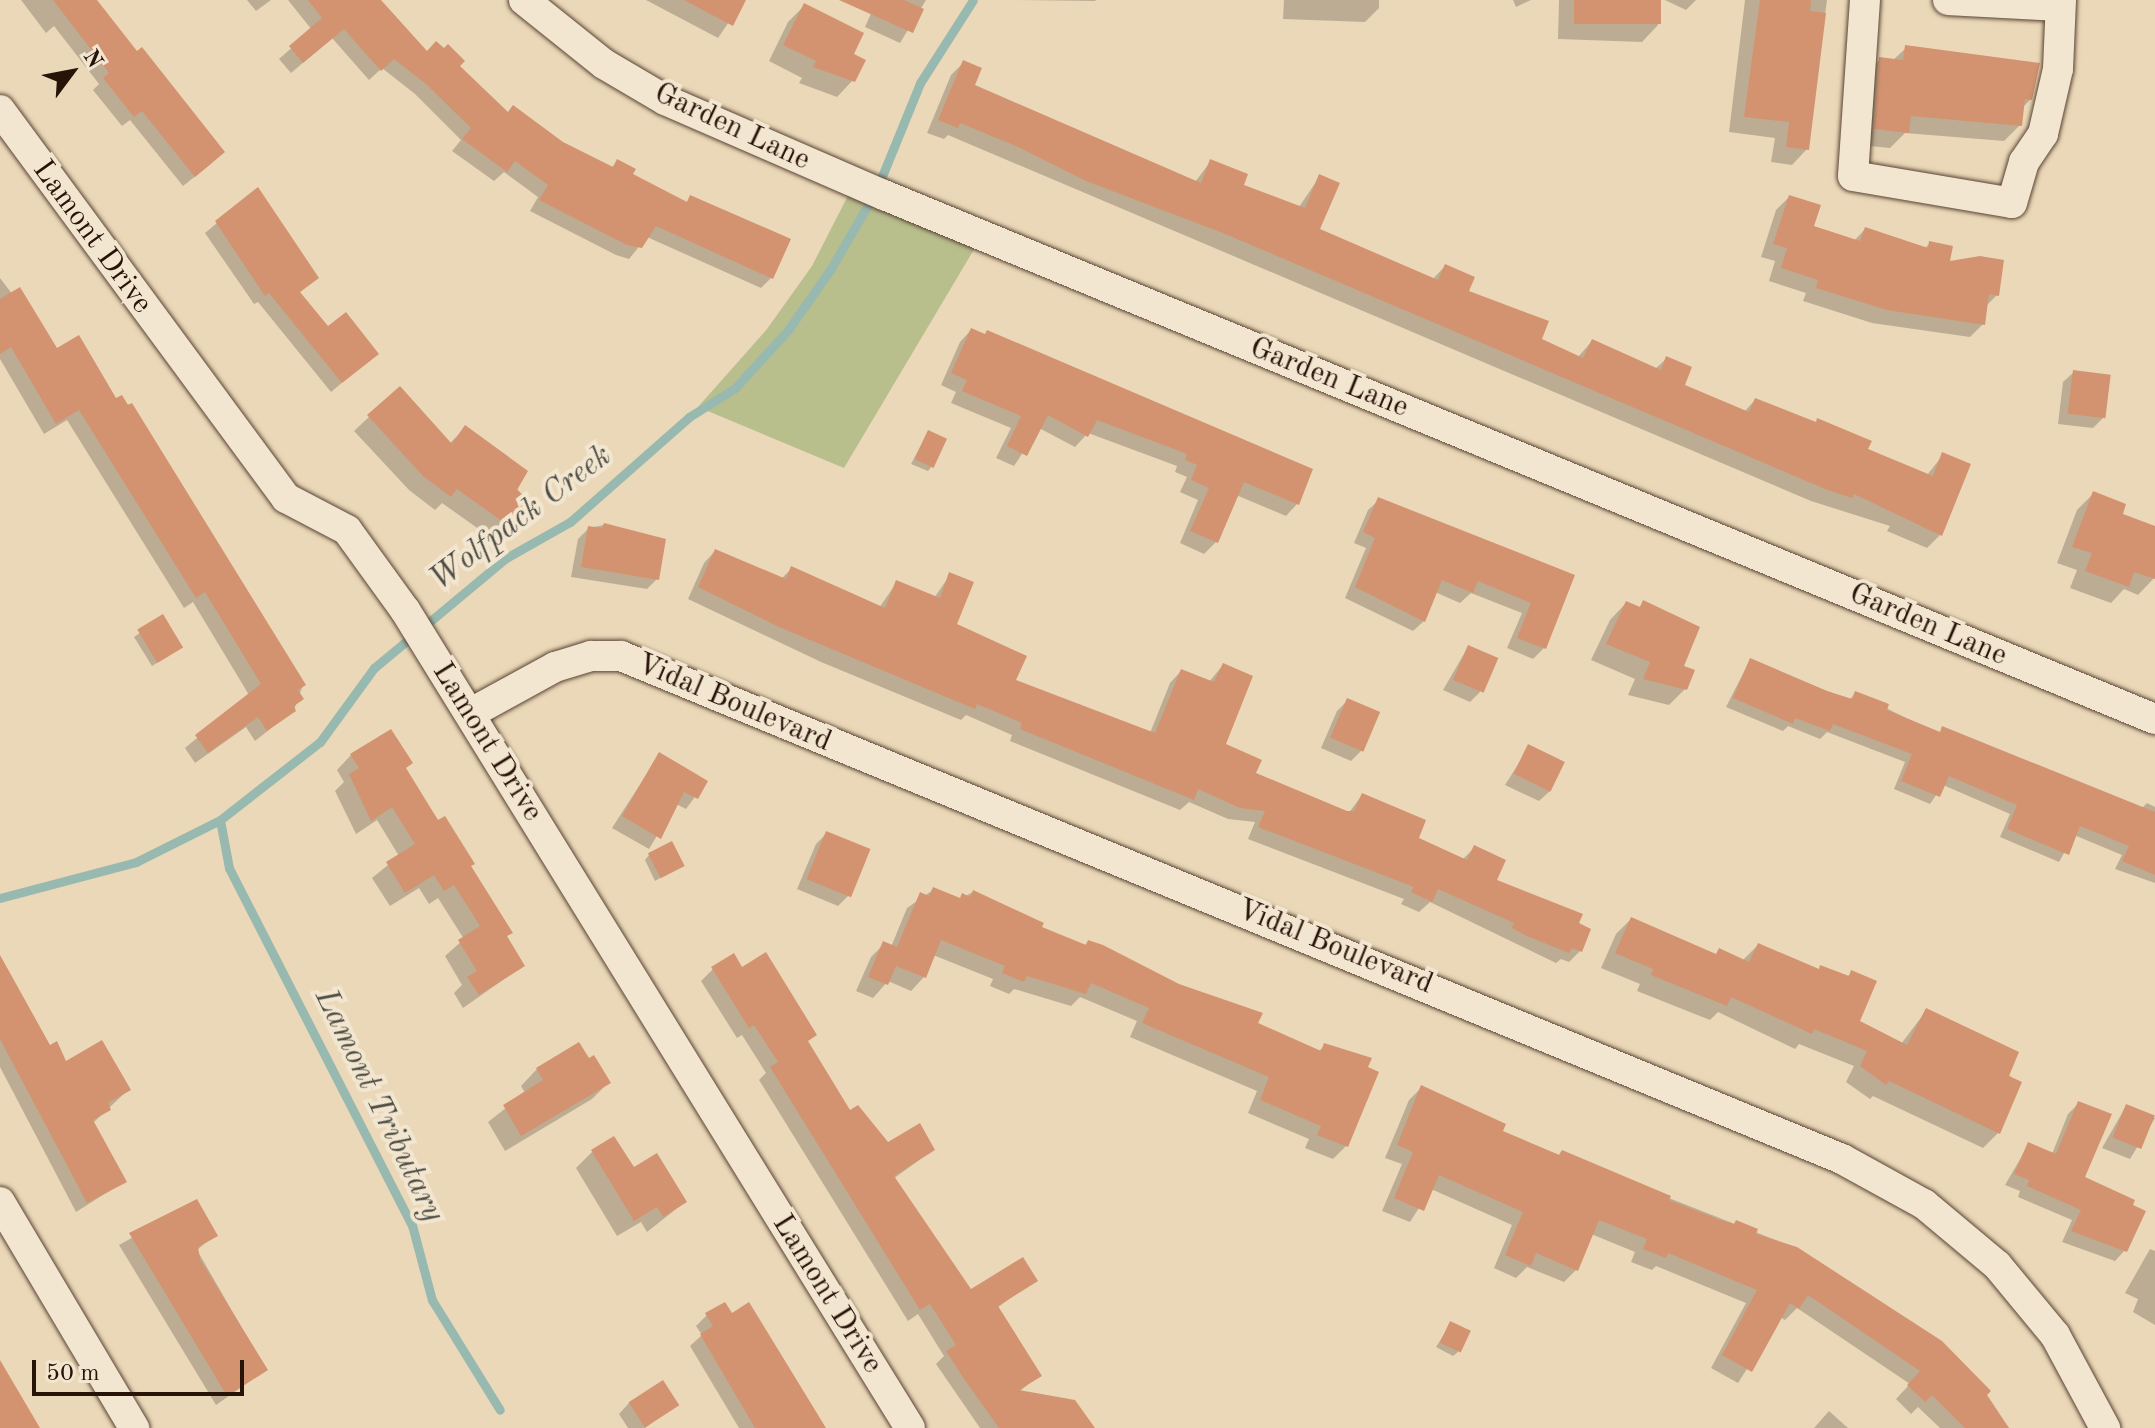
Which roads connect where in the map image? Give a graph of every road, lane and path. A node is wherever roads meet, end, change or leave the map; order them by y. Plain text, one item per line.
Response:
1 (524, 0) edge
2 (1865, 0) edge
3 (1948, 0) edge
4 (2060, 3) edge
5 (0, 110) edge
6 (471, 713) junction
7 (2155, 719) edge
8 (0, 1202) edge
9 (134, 1428) edge
10 (910, 1428) edge
11 (2105, 1428) edge

1 - 7 street, Garden Lane
2 - 4 street
3 - 4 street
5 - 6 street, Lamont Drive
6 - 10 street, Lamont Drive
6 - 11 street, Vidal Boulevard
8 - 9 street

